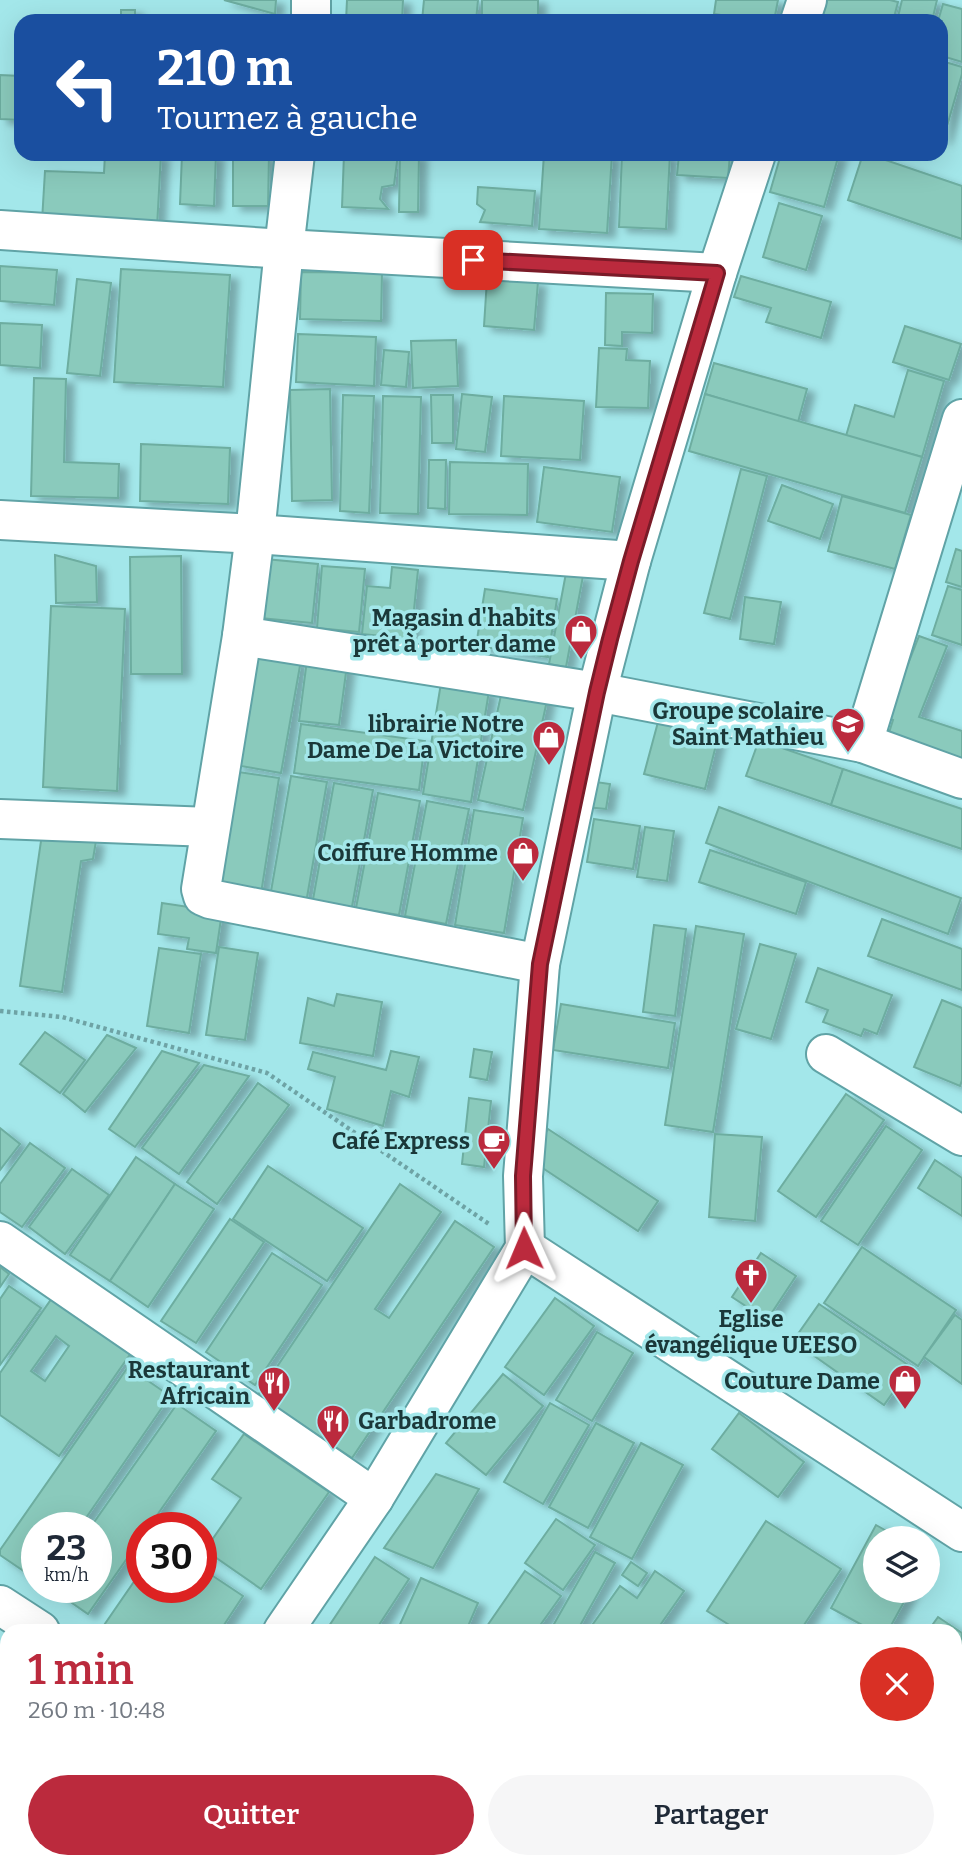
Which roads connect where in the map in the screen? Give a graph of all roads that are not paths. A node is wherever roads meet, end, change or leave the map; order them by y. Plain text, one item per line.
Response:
1 (294, 161) edge
2 (754, 161) edge
3 (0, 230) edge
4 (284, 249) junction
5 (717, 273) junction
6 (962, 419) edge
7 (0, 520) edge
8 (255, 534) junction
9 (631, 561) junction
10 (242, 636) junction
11 (597, 692) junction
12 (863, 743) junction
13 (962, 779) edge
14 (0, 819) edge
15 (210, 827) junction
16 (540, 964) junction
17 (826, 1054) dead end
18 (962, 1136) edge
19 (0, 1241) edge
20 (524, 1248) junction
21 (374, 1498) junction
22 (962, 1532) edge
23 (0, 1605) edge
24 (29, 1624) edge
25 (290, 1624) edge

1 - 4 street
2 - 5 street
3 - 4 street
4 - 5 street
4 - 8 street
5 - 9 street
6 - 12 street
7 - 8 street
8 - 9 street
8 - 10 street
9 - 11 street
10 - 11 street
10 - 15 street
11 - 12 street
11 - 16 street
12 - 13 street
14 - 15 street
15 - 16 street
16 - 20 street
17 - 18 street
19 - 21 street
20 - 21 street
20 - 22 street
21 - 25 street
23 - 24 street

